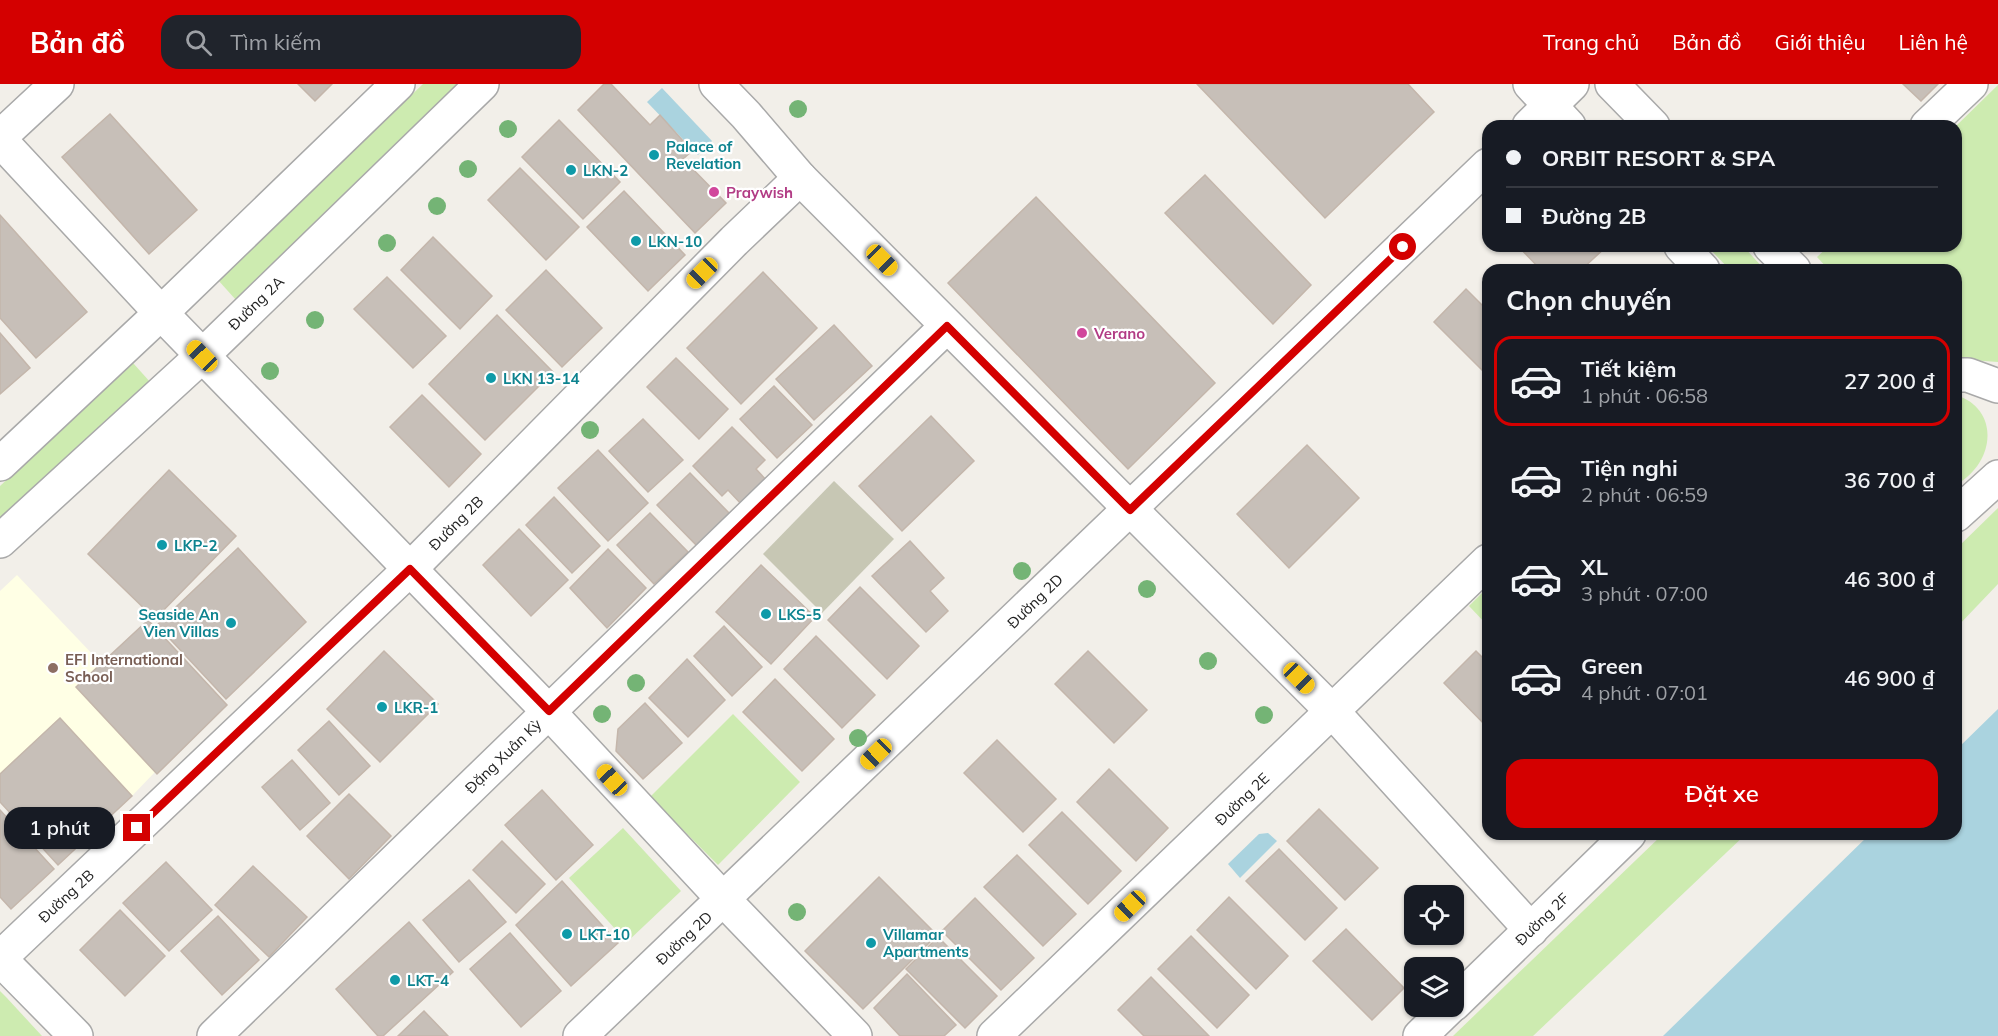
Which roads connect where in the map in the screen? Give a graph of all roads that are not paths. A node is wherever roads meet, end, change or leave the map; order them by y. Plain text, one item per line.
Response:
1 (57, 84) edge
2 (398, 84) edge
3 (482, 84) edge
4 (716, 84) edge
5 (1612, 84) edge
6 (1971, 84) edge
7 (1647, 120) edge
8 (1934, 120) edge
9 (0, 138) edge
10 (1482, 171) edge
11 (800, 178) junction
12 (1686, 252) edge
13 (1698, 264) edge
14 (161, 313) junction
15 (947, 326) junction
16 (202, 356) junction
17 (1962, 375) edge
18 (1998, 386) edge
19 (0, 464) edge
20 (1998, 477) edge
21 (1130, 510) junction
22 (1962, 510) edge
23 (0, 541) edge
24 (1482, 567) edge
25 (410, 569) junction
26 (549, 711) junction
27 (1333, 712) junction
28 (1623, 840) edge
29 (724, 900) junction
30 (1531, 930) junction
31 (0, 958) edge
32 (1464, 994) edge
33 (1440, 1017) edge
34 (76, 1036) edge
35 (214, 1036) edge
36 (580, 1036) edge
37 (855, 1036) edge
38 (994, 1036) edge
39 (1420, 1036) edge

1 - 9 street
2 - 14 street
3 - 16 street, Đường 2A
4 - 11 street
5 - 7 street
6 - 8 street
9 - 14 street
10 - 21 street, Đường 2D
11 - 15 street
11 - 25 street, Đường 2B
12 - 13 street
14 - 16 street
14 - 19 street
15 - 21 street
15 - 26 street, Đặng Xuân Kỳ
16 - 23 street, Đường 2A
16 - 25 street
17 - 18 street
20 - 22 street
21 - 27 street
21 - 29 street, Đường 2D
24 - 27 street, Đường 2E
25 - 26 street
25 - 31 street, Đường 2B
26 - 29 street
26 - 35 street, Đặng Xuân Kỳ
27 - 30 street
27 - 38 street, Đường 2E
28 - 30 street, Đường 2F
29 - 36 street, Đường 2D
29 - 37 street
30 - 32 street, Đường 2F
31 - 34 street
33 - 39 street, Đường 2F

